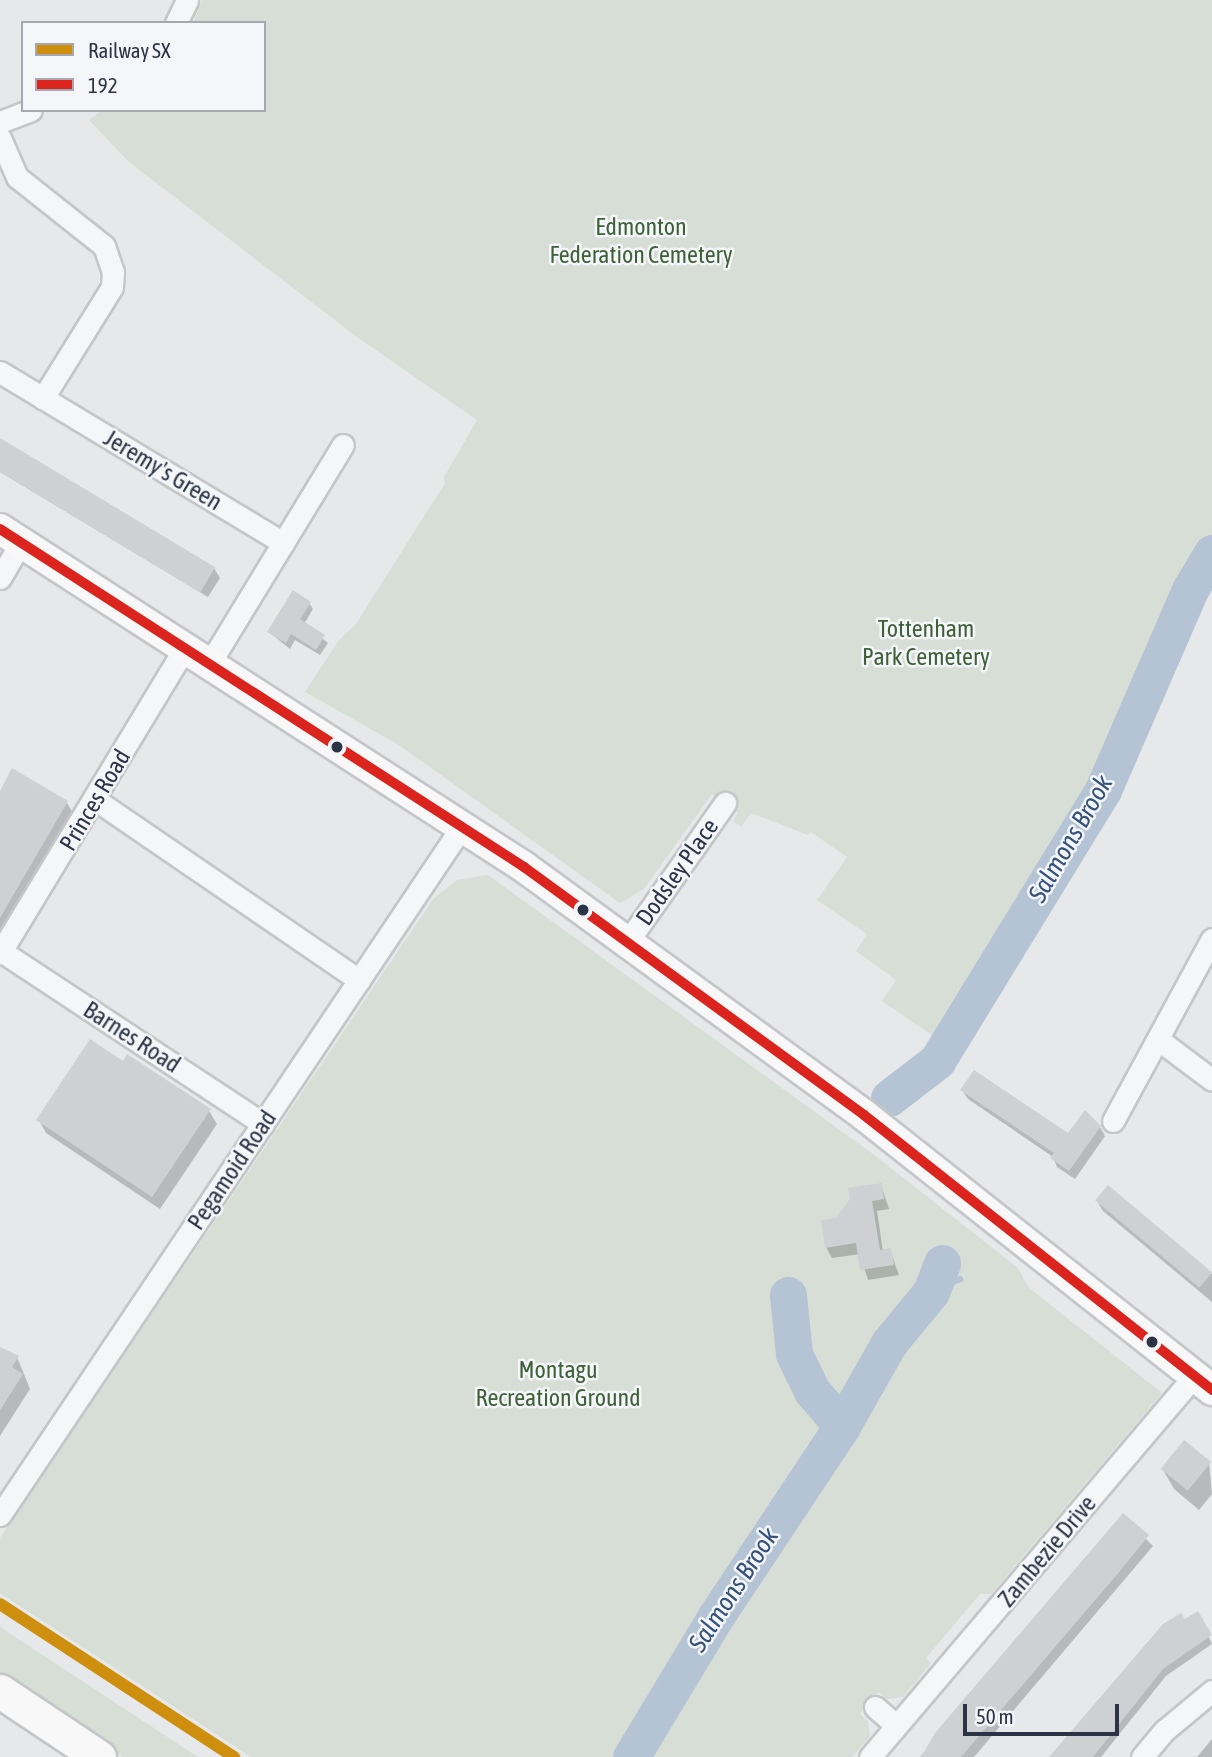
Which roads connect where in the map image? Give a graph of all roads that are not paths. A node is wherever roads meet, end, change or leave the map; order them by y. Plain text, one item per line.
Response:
1 (187, 0) edge
2 (177, 21) edge
3 (26, 112) edge
4 (0, 122) edge
5 (0, 138) edge
6 (0, 372) edge
7 (43, 398) junction
8 (343, 445) dead end
9 (11, 536) edge
10 (283, 543) junction
11 (0, 578) edge
12 (199, 653) junction
13 (96, 800) junction
14 (725, 803) dead end
15 (463, 825) junction
16 (1212, 939) edge
17 (628, 941) junction
18 (1, 952) edge
19 (359, 980) junction
20 (1159, 1040) junction
21 (1212, 1080) edge
22 (1113, 1121) dead end
23 (263, 1124) junction
24 (1203, 1382) edge
25 (0, 1515) edge
26 (0, 1691) edge
27 (1212, 1691) edge
28 (875, 1707) dead end
29 (896, 1726) junction
30 (99, 1757) edge
31 (870, 1757) edge
32 (1142, 1757) edge

1 - 2 street
3 - 4 street
5 - 7 street
6 - 7 street, Jeremy's Green
7 - 10 street, Jeremy's Green
8 - 10 street
9 - 11 street
9 - 12 main road
10 - 12 street
12 - 13 street, Princes Road
12 - 15 main road
13 - 18 street, Princes Road
13 - 19 street
14 - 17 street, Dodsley Place
15 - 17 main road
15 - 19 street, Pegamoid Road
16 - 20 street
17 - 24 main road
18 - 23 street, Barnes Road
19 - 23 street, Pegamoid Road
20 - 21 street
20 - 22 street
23 - 25 street, Pegamoid Road
24 - 29 street, Zambezie Drive
26 - 30 main road
27 - 32 street
28 - 29 street
29 - 31 street, Zambezie Drive

